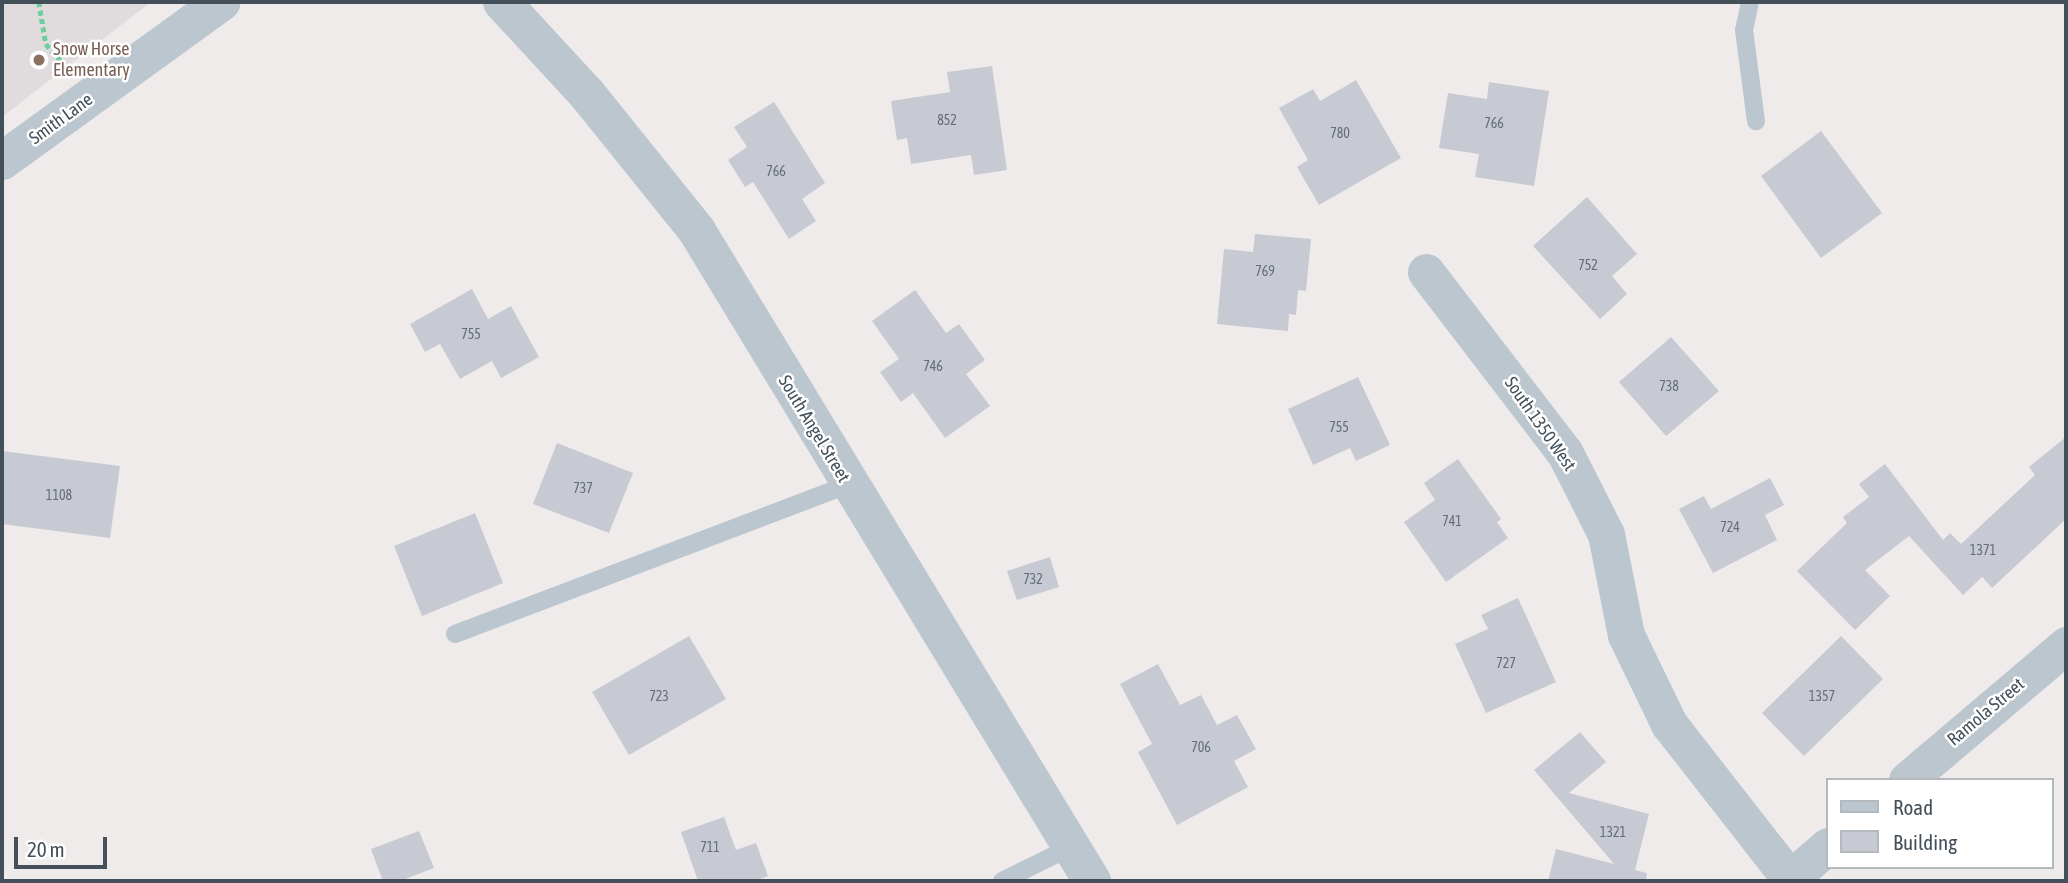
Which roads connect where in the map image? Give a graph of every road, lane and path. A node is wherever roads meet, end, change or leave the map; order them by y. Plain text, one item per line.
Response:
1 (40, 2) edge
2 (222, 2) edge
3 (502, 2) edge
4 (1750, 2) edge
5 (62, 62) dead end
6 (1756, 121) dead end
7 (2, 161) edge
8 (1426, 272) dead end
9 (847, 485) junction
10 (455, 634) dead end
11 (2066, 645) edge
12 (1909, 778) edge
13 (1071, 847) junction
14 (1826, 848) edge
15 (1788, 880) edge
16 (1002, 881) edge
17 (1092, 881) edge

1 - 5 path
2 - 7 street, Smith Lane
3 - 9 street, South Angel Street
4 - 6 lane
8 - 15 street, South 1350 West
9 - 10 lane
9 - 13 street, South Angel Street
11 - 12 street, Ramola Street
13 - 16 lane
13 - 17 street, South Angel Street
14 - 15 street

